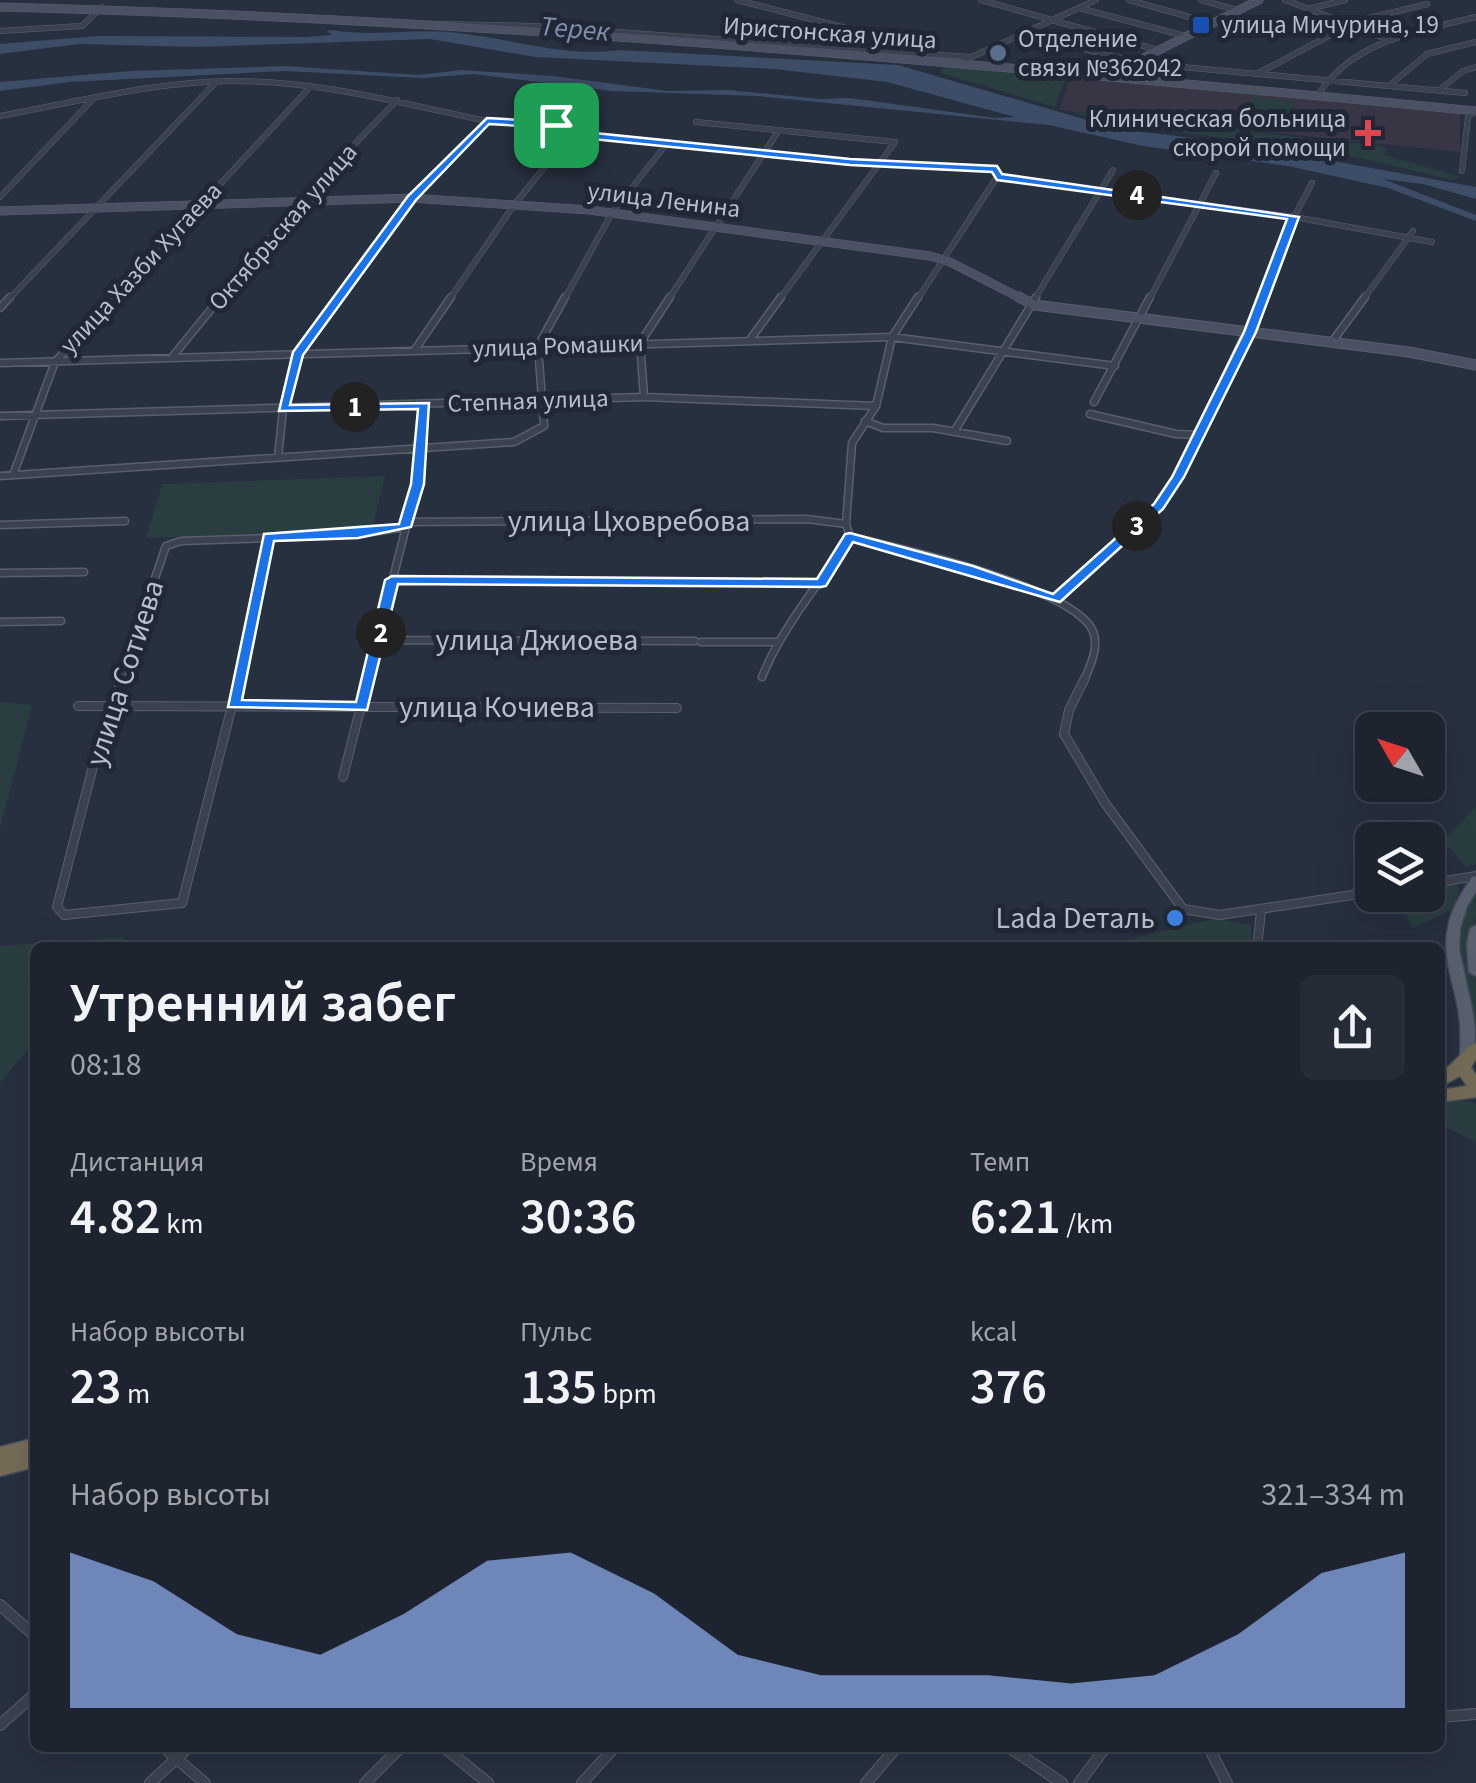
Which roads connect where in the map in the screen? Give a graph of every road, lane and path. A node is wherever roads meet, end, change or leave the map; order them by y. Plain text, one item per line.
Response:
1 (737, 0) edge
2 (981, 0) edge
3 (1096, 0) edge
4 (1129, 0) edge
5 (1202, 0) edge
6 (1259, 0) edge
7 (1285, 0) edge
8 (1345, 0) edge
9 (12, 3) edge
10 (1427, 4) dead end
11 (0, 7) edge
12 (102, 7) junction
13 (1079, 8) junction
14 (1308, 9) junction
15 (1238, 10) junction
16 (1476, 17) edge
17 (1053, 20) junction
18 (1211, 23) junction
19 (1347, 24) junction
20 (531, 29) junction
21 (0, 31) edge
22 (1025, 33) junction
23 (1185, 36) junction
24 (1387, 39) junction
25 (1476, 42) edge
26 (838, 47) junction
27 (1158, 50) junction
28 (965, 60) junction
29 (1134, 62) junction
30 (1149, 64) dead end
31 (1476, 68) edge
32 (1109, 74) junction
33 (1257, 74) junction
34 (1325, 79) junction
35 (216, 82) junction
36 (1391, 84) junction
37 (311, 86) junction
38 (1439, 90) junction
39 (1465, 93) dead end
40 (1318, 95) junction
41 (94, 98) junction
42 (397, 100) junction
43 (1475, 110) edge
44 (0, 116) edge
45 (487, 121) junction
46 (696, 122) dead end
47 (779, 130) junction
48 (572, 134) junction
49 (668, 142) junction
50 (763, 150) junction
51 (882, 164) junction
52 (1112, 170) dead end
53 (1462, 171) dead end
54 (1216, 173) dead end
55 (997, 176) junction
56 (1312, 184) dead end
57 (1100, 190) junction
58 (0, 196) edge
59 (412, 198) junction
60 (301, 200) junction
61 (199, 204) junction
62 (1202, 204) junction
63 (514, 205) junction
64 (99, 207) junction
65 (0, 211) edge
66 (612, 213) junction
67 (1294, 217) junction
68 (720, 226) junction
69 (1411, 234) junction
70 (824, 239) junction
71 (1432, 242) dead end
72 (941, 259) junction
73 (1034, 306) junction
74 (0, 308) edge
75 (1138, 320) junction
76 (1250, 332) junction
77 (892, 336) junction
78 (749, 340) junction
79 (1330, 342) junction
80 (640, 343) junction
81 (538, 346) junction
82 (1007, 349) junction
83 (414, 351) junction
84 (297, 355) junction
85 (173, 356) junction
86 (55, 362) junction
87 (0, 363) edge
88 (1476, 365) edge
89 (1115, 366) junction
90 (644, 396) junction
91 (542, 401) junction
92 (1094, 402) dead end
93 (425, 405) junction
94 (876, 406) junction
95 (283, 409) junction
96 (1090, 414) dead end
97 (37, 415) junction
98 (0, 416) edge
99 (865, 421) junction
100 (954, 432) junction
101 (1199, 435) junction
102 (1007, 441) dead end
103 (422, 449) junction
104 (278, 456) junction
105 (13, 475) junction
106 (0, 476) edge
107 (125, 521) dead end
108 (0, 525) edge
109 (405, 525) junction
110 (848, 530) junction
111 (268, 537) junction
112 (0, 572) edge
113 (84, 572) dead end
114 (392, 580) junction
115 (821, 583) junction
116 (1055, 599) junction
117 (0, 622) edge
118 (61, 622) dead end
119 (380, 640) junction
120 (776, 642) junction
121 (762, 677) dead end
122 (234, 704) junction
123 (78, 706) dead end
124 (116, 706) junction
125 (362, 706) junction
126 (677, 708) dead end
127 (344, 777) dead end
128 (1476, 878) edge
129 (1445, 882) edge
130 (1355, 895) edge
131 (1261, 912) junction
132 (1476, 929) edge
133 (1258, 942) edge
134 (1476, 972) edge
135 (1469, 1058) edge
136 (1445, 1077) edge
137 (1476, 1090) edge
138 (1445, 1095) edge
139 (30, 1447) edge
140 (0, 1455) edge
141 (30, 1460) edge
142 (0, 1468) edge
143 (0, 1605) edge
144 (30, 1632) edge
145 (30, 1698) edge
146 (1476, 1714) edge
147 (1445, 1717) edge
148 (0, 1725) edge
149 (169, 1752) edge
150 (183, 1752) edge
151 (396, 1752) edge
152 (450, 1752) edge
153 (610, 1752) edge
154 (893, 1752) edge
155 (1016, 1752) edge
156 (1102, 1752) edge
157 (1211, 1752) edge
158 (176, 1758) junction
159 (150, 1783) edge
160 (205, 1783) edge
161 (365, 1783) edge
162 (488, 1783) edge
163 (582, 1783) edge
164 (866, 1783) edge
165 (1062, 1783) edge
166 (1079, 1783) edge
167 (1227, 1783) edge

1 - 26 street
2 - 17 street
3 - 13 street
4 - 18 street
5 - 15 street
6 - 15 street
7 - 14 street
8 - 14 street
9 - 11 street, Иристонская улица
9 - 12 street, Иристонская улица
10 - 19 street
12 - 20 street, Иристонская улица
12 - 21 street
13 - 17 street
13 - 23 street
14 - 19 street
15 - 18 street
16 - 24 street
17 - 22 street
17 - 27 street
18 - 23 street
19 - 24 street
19 - 33 street
20 - 26 street
20 - 28 street, Иристонская улица
22 - 28 street
22 - 29 street
23 - 27 street
24 - 34 street
25 - 36 street
26 - 28 street
27 - 29 street
28 - 32 street, Иристонская улица
29 - 32 street
30 - 33 street
31 - 38 street
32 - 40 street, Иристонская улица
33 - 34 street
34 - 36 street
34 - 40 street
35 - 37 street
35 - 41 street
35 - 64 street
36 - 38 street
37 - 42 street
37 - 61 street, улица Хазби Хугаева
38 - 39 street
40 - 43 street, Иристонская улица
41 - 44 street
41 - 58 street
42 - 45 street
42 - 60 street, Октябрьская улица
43 - 53 street
45 - 48 street
45 - 59 street
46 - 47 street
47 - 50 street
47 - 51 street
48 - 49 street
48 - 63 street
49 - 50 street
49 - 66 street
50 - 51 street
50 - 68 street
51 - 55 street
51 - 70 street
52 - 57 street
54 - 62 street
55 - 57 street
55 - 72 street
56 - 67 street
57 - 62 street
57 - 73 street
59 - 60 street, улица Ленина
59 - 63 street, улица Ленина
59 - 84 street
60 - 61 street, улица Ленина
60 - 85 street, Октябрьская улица
61 - 64 street, улица Ленина
61 - 86 street, улица Хазби Хугаева
62 - 67 street
62 - 75 street
63 - 66 street, улица Ленина
63 - 83 street
64 - 65 street, улица Ленина
64 - 74 street
66 - 68 street, улица Ленина
66 - 81 street
67 - 69 street
67 - 76 street
68 - 70 street, улица Ленина
68 - 80 street
69 - 71 street
69 - 79 street
70 - 72 street, улица Ленина
70 - 78 street
72 - 73 street, улица Ленина
72 - 77 street
73 - 75 street, улица Ленина
73 - 82 street
75 - 76 street, улица Ленина
75 - 89 street
76 - 79 street, улица Ленина
76 - 101 street
77 - 78 street, улица Ромашки
77 - 82 street, улица Ромашки
77 - 94 street
78 - 80 street, улица Ромашки
79 - 88 street, улица Ленина
80 - 81 street, улица Ромашки
80 - 90 street
81 - 83 street, улица Ромашки
81 - 91 street
82 - 89 street, улица Ромашки
82 - 100 street
83 - 84 street, улица Ромашки
84 - 85 street, улица Ромашки
84 - 95 street
85 - 86 street, улица Ромашки
86 - 87 street, улица Ромашки
86 - 97 street, улица Хазби Хугаева
89 - 92 street
90 - 91 street, Степная улица
90 - 94 street, Степная улица
91 - 93 street, Степная улица
91 - 103 street
93 - 95 street, Степная улица
93 - 103 street
94 - 99 street
95 - 97 street, Степная улица
95 - 104 street
96 - 101 street
97 - 98 street, Степная улица
97 - 105 street, улица Хазби Хугаева
99 - 100 street
99 - 110 street
100 - 102 street
101 - 116 street
103 - 104 street
103 - 109 street
104 - 105 street
105 - 106 street
107 - 108 street
109 - 110 street, улица Цховребова
109 - 111 street, улица Сотиева
109 - 114 street
110 - 115 street
110 - 116 street, улица Цховребова
111 - 122 street
111 - 124 street, улица Сотиева
112 - 113 street
114 - 115 street
114 - 119 street
115 - 120 street
116 - 131 street, улица Цховребова
117 - 118 street
119 - 120 street, улица Джиоева
119 - 125 street
120 - 121 street
122 - 124 street, улица Кочиева
122 - 124 street, улица Сотиева
122 - 125 street, улица Кочиева
123 - 124 street, улица Кочиева
125 - 126 street, улица Кочиева
125 - 127 street
128 - 129 street
128 - 135 main road
130 - 131 street
131 - 133 street
132 - 134 main road
135 - 136 highway
135 - 137 highway
137 - 138 highway
139 - 140 highway
141 - 142 highway
143 - 144 street
145 - 148 street
146 - 147 street
149 - 158 street
150 - 158 street
151 - 161 street
152 - 162 street
153 - 163 street
154 - 164 street
155 - 165 street
156 - 166 street
157 - 167 street
158 - 159 street
158 - 160 street

